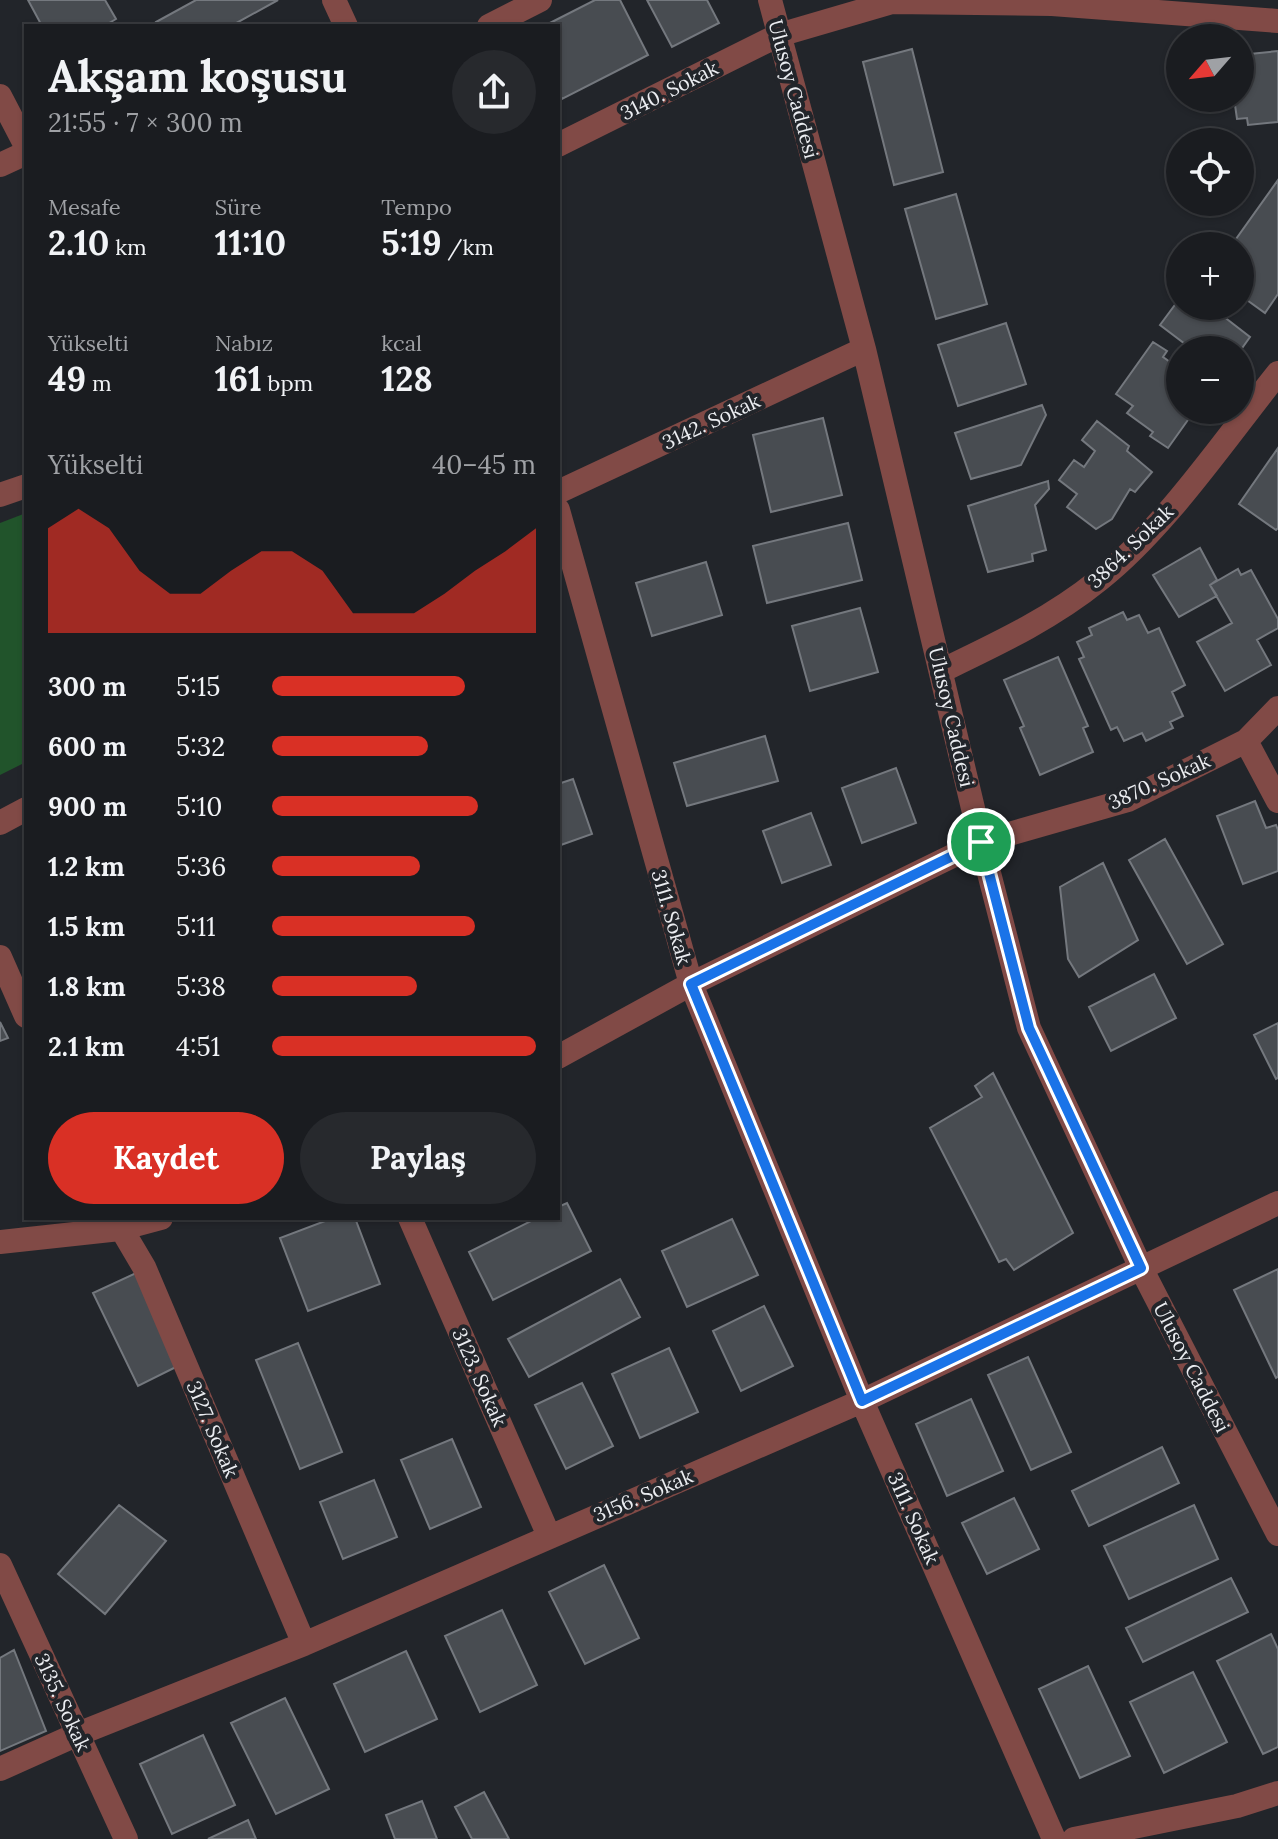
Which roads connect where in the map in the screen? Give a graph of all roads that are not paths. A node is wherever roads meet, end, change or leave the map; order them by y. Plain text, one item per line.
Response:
1 (334, 0) edge
2 (540, 0) edge
3 (770, 0) edge
4 (1278, 21) edge
5 (345, 24) edge
6 (493, 24) edge
7 (779, 35) junction
8 (0, 96) edge
9 (24, 142) edge
10 (560, 144) edge
11 (24, 154) edge
12 (0, 165) edge
13 (864, 349) junction
14 (1278, 373) edge
15 (24, 487) edge
16 (560, 491) edge
17 (0, 495) edge
18 (560, 517) edge
19 (941, 671) junction
20 (1278, 708) edge
21 (1246, 741) junction
22 (1278, 801) edge
23 (24, 810) edge
24 (0, 823) edge
25 (981, 842) junction
26 (0, 957) edge
27 (691, 984) junction
28 (24, 1011) edge
29 (560, 1056) edge
30 (1278, 1203) edge
31 (146, 1220) edge
32 (411, 1220) edge
33 (117, 1224) edge
34 (0, 1242) edge
35 (1141, 1268) junction
36 (862, 1401) junction
37 (1278, 1534) edge
38 (549, 1536) junction
39 (0, 1565) edge
40 (304, 1644) junction
41 (78, 1734) junction
42 (0, 1769) edge
43 (1278, 1793) edge
44 (126, 1839) edge
45 (1054, 1839) edge
46 (1074, 1839) edge

1 - 5 street
2 - 6 street
3 - 7 street, Ulusoy Caddesi
4 - 7 street, 3140. Sokak
7 - 10 street, 3140. Sokak
7 - 13 street, Ulusoy Caddesi
8 - 9 street
11 - 12 street
13 - 16 street, 3142. Sokak
13 - 19 street, Ulusoy Caddesi
14 - 19 street, 3864. Sokak
15 - 17 street
18 - 27 street, 3111. Sokak
19 - 25 street, Ulusoy Caddesi
20 - 21 street, 3870. Sokak
21 - 22 street
21 - 25 street, 3870. Sokak
23 - 24 street
25 - 27 street, 3870. Sokak
25 - 35 street, Ulusoy Caddesi
26 - 28 street
27 - 29 street, 3870. Sokak
27 - 36 street, 3111. Sokak
30 - 35 street, 3156. Sokak
31 - 33 street
32 - 38 street, 3123. Sokak
33 - 34 street
33 - 40 street, 3127. Sokak
35 - 36 street, 3156. Sokak
35 - 37 street, Ulusoy Caddesi
36 - 38 street, 3156. Sokak
36 - 45 street, 3111. Sokak
38 - 40 street, 3156. Sokak
39 - 41 street, 3135. Sokak
40 - 41 street, 3156. Sokak
41 - 42 street, 3156. Sokak
41 - 44 street, 3135. Sokak
43 - 46 street

